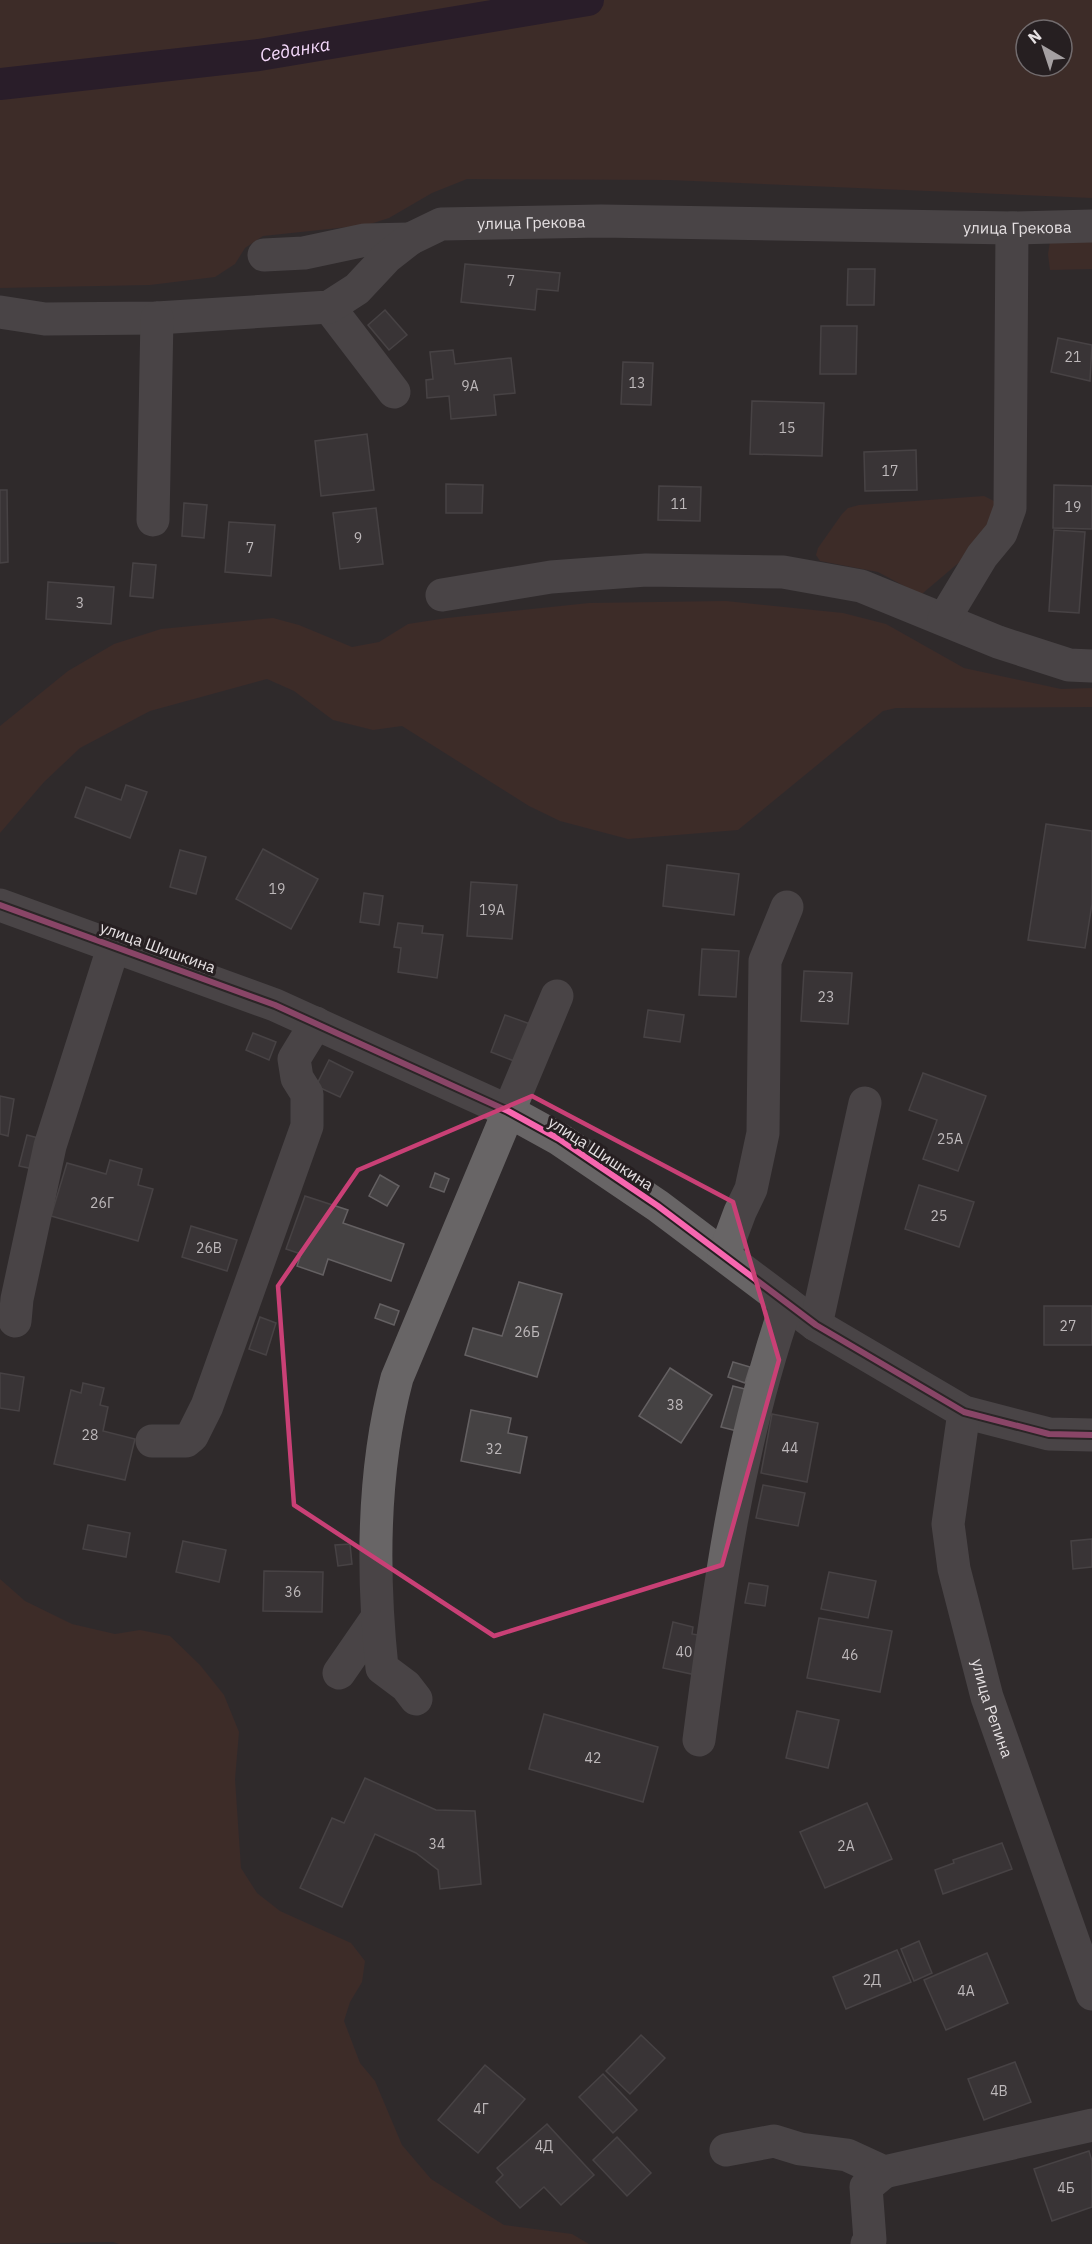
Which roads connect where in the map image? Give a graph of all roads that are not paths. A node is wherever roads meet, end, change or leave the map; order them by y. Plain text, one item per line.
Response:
1 (1092, 226) edge
2 (1012, 228) junction
3 (410, 239) junction
4 (264, 255) dead end
5 (329, 307) junction
6 (0, 312) edge
7 (157, 318) junction
8 (394, 392) dead end
9 (153, 520) dead end
10 (442, 595) dead end
11 (944, 619) junction
12 (1092, 666) edge
13 (0, 905) edge
14 (787, 907) dead end
15 (114, 945) junction
16 (557, 996) dead end
17 (316, 1023) junction
18 (865, 1104) dead end
19 (508, 1111) junction
20 (724, 1255) junction
21 (787, 1303) junction
22 (15, 1322) dead end
23 (816, 1325) junction
24 (963, 1412) junction
25 (1092, 1435) edge
26 (152, 1441) dead end
27 (377, 1618) junction
28 (339, 1673) dead end
29 (416, 1699) dead end
30 (699, 1740) dead end
31 (1092, 1994) edge
32 (1092, 2125) edge
33 (726, 2150) dead end
34 (884, 2172) junction
35 (867, 2244) edge

1 - 2 street, улица Грекова
2 - 3 street, улица Грекова
2 - 11 street
3 - 4 street
3 - 5 street, улица Грекова
5 - 7 street, улица Грекова
5 - 8 street
6 - 7 street, улица Грекова
7 - 9 street
10 - 11 street
11 - 12 street
13 - 15 street, улица Шишкина
14 - 20 street
15 - 17 street, улица Шишкина
15 - 22 street
16 - 19 street
17 - 19 street, улица Шишкина
17 - 26 street
18 - 23 street
19 - 20 street, улица Шишкина
19 - 27 street
20 - 21 street, улица Шишкина
21 - 23 street, улица Шишкина
21 - 30 street
23 - 24 street, улица Шишкина
24 - 25 street, улица Шишкина
24 - 31 street, улица Репина
27 - 28 street
27 - 29 street
32 - 34 street
33 - 34 street
34 - 35 street

